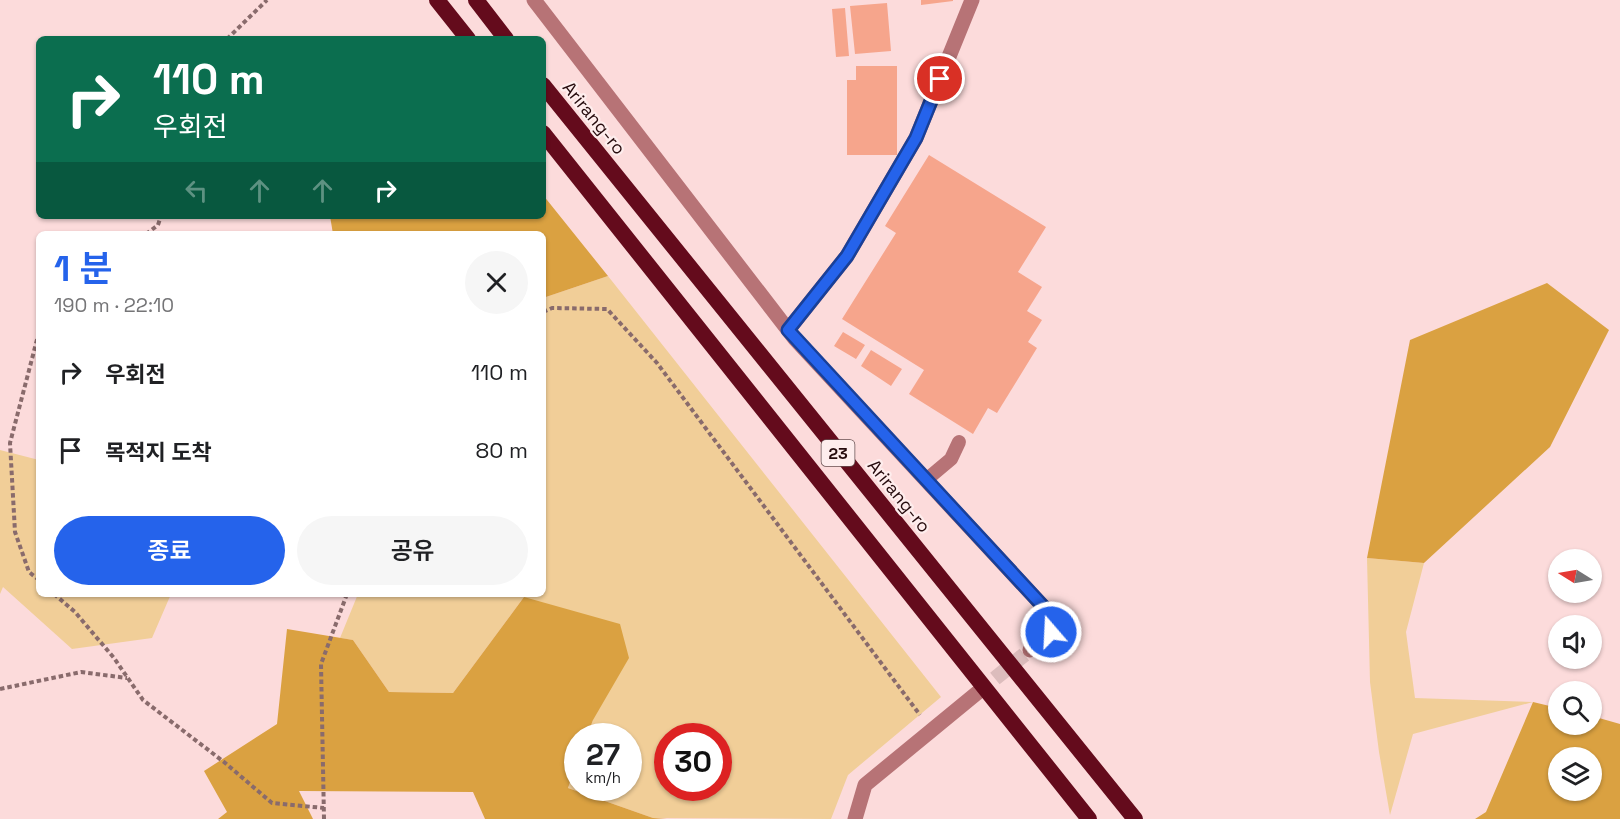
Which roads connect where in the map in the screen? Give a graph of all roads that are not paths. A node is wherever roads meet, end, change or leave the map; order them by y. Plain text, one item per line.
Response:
1 (437, 0) edge
2 (476, 0) edge
3 (534, 0) edge
4 (972, 0) edge
5 (466, 36) edge
6 (504, 36) edge
7 (546, 89) edge
8 (546, 137) edge
9 (788, 330) junction
10 (959, 441) dead end
11 (926, 480) junction
12 (1030, 650) tunnel mouth
13 (977, 693) tunnel mouth
14 (855, 819) edge
15 (1089, 819) edge
16 (1135, 819) edge

1 - 5 highway
2 - 6 highway
3 - 9 street
4 - 9 street
7 - 16 highway, Arirang-ro / 23
8 - 15 highway, 23
9 - 11 street
10 - 11 lane
11 - 12 street
13 - 14 street

